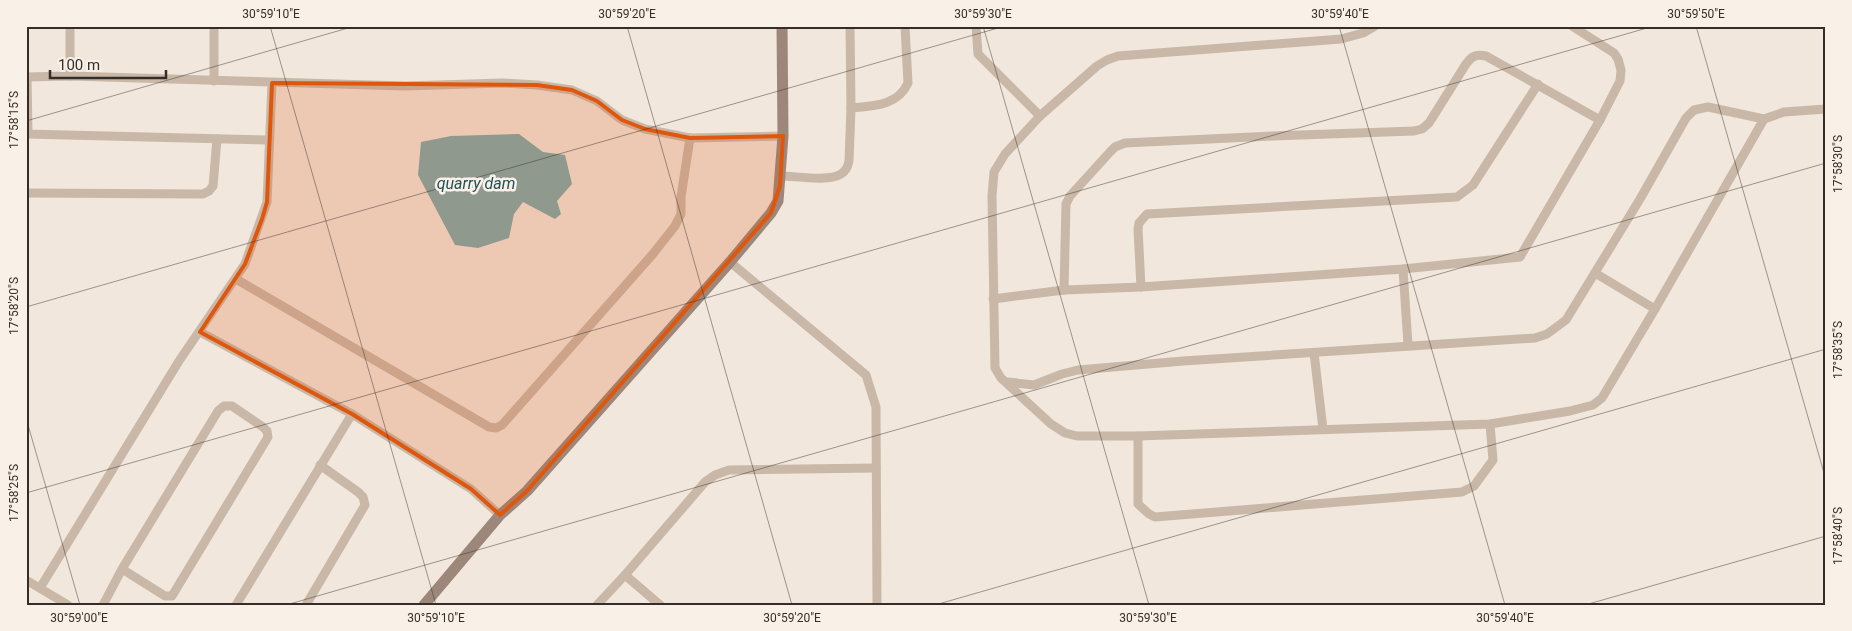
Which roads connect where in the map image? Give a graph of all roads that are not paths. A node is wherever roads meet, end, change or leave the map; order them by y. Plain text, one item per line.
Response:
1 (70, 26) edge
2 (214, 26) edge
3 (782, 26) edge
4 (850, 26) edge
5 (905, 26) edge
6 (976, 26) edge
7 (1374, 26) edge
8 (1572, 26) edge
9 (70, 76) junction
10 (27, 77) edge
11 (214, 81) junction
12 (272, 83) junction
13 (1538, 84) junction
14 (851, 108) junction
15 (1826, 109) edge
16 (1040, 116) junction
17 (1764, 119) junction
18 (1600, 120) junction
19 (27, 134) edge
20 (784, 136) junction
21 (690, 138) junction
22 (217, 139) junction
23 (270, 140) junction
24 (781, 176) junction
25 (26, 193) edge
26 (730, 262) junction
27 (1403, 269) junction
28 (1595, 274) junction
29 (236, 278) junction
30 (1141, 288) junction
31 (1064, 290) junction
32 (993, 299) junction
33 (1655, 309) junction
34 (200, 332) junction
35 (1408, 345) junction
36 (1314, 354) junction
37 (1008, 382) junction
38 (352, 414) junction
39 (1490, 424) junction
40 (1323, 429) junction
41 (1138, 436) junction
42 (320, 466) junction
43 (876, 468) junction
44 (500, 515) junction
45 (122, 569) junction
46 (625, 575) junction
47 (26, 580) edge
48 (40, 588) junction
49 (68, 605) edge
50 (102, 605) edge
51 (236, 605) edge
52 (306, 605) edge
53 (424, 605) edge
54 (597, 605) edge
55 (660, 605) edge
56 (877, 605) edge

1 - 9 street
2 - 11 street
3 - 20 street
4 - 14 street
5 - 14 street
6 - 16 street
7 - 16 street
8 - 18 street
9 - 10 street
9 - 11 street
10 - 19 street
11 - 12 street
12 - 21 street
12 - 23 street
13 - 18 street
13 - 30 street
13 - 31 street
14 - 24 street
15 - 17 street
16 - 32 street
17 - 28 street
17 - 33 street
18 - 27 street
19 - 22 street
20 - 21 street
20 - 24 street
21 - 29 street
22 - 23 street
22 - 25 street
23 - 29 street
24 - 26 street
26 - 43 street
26 - 44 street
27 - 30 street
27 - 35 street
28 - 33 street
28 - 35 street
29 - 34 street
30 - 31 street
31 - 32 street
32 - 37 street
33 - 39 street
34 - 38 street
34 - 48 street
35 - 36 street
36 - 37 street
36 - 40 street
37 - 41 street
38 - 42 street
38 - 44 street
39 - 40 street
39 - 41 street
40 - 41 street
42 - 51 street
42 - 52 street
43 - 46 street
43 - 56 street
44 - 53 street
45 - 45 street
45 - 50 street
46 - 54 street
46 - 55 street
47 - 48 street
48 - 49 street

